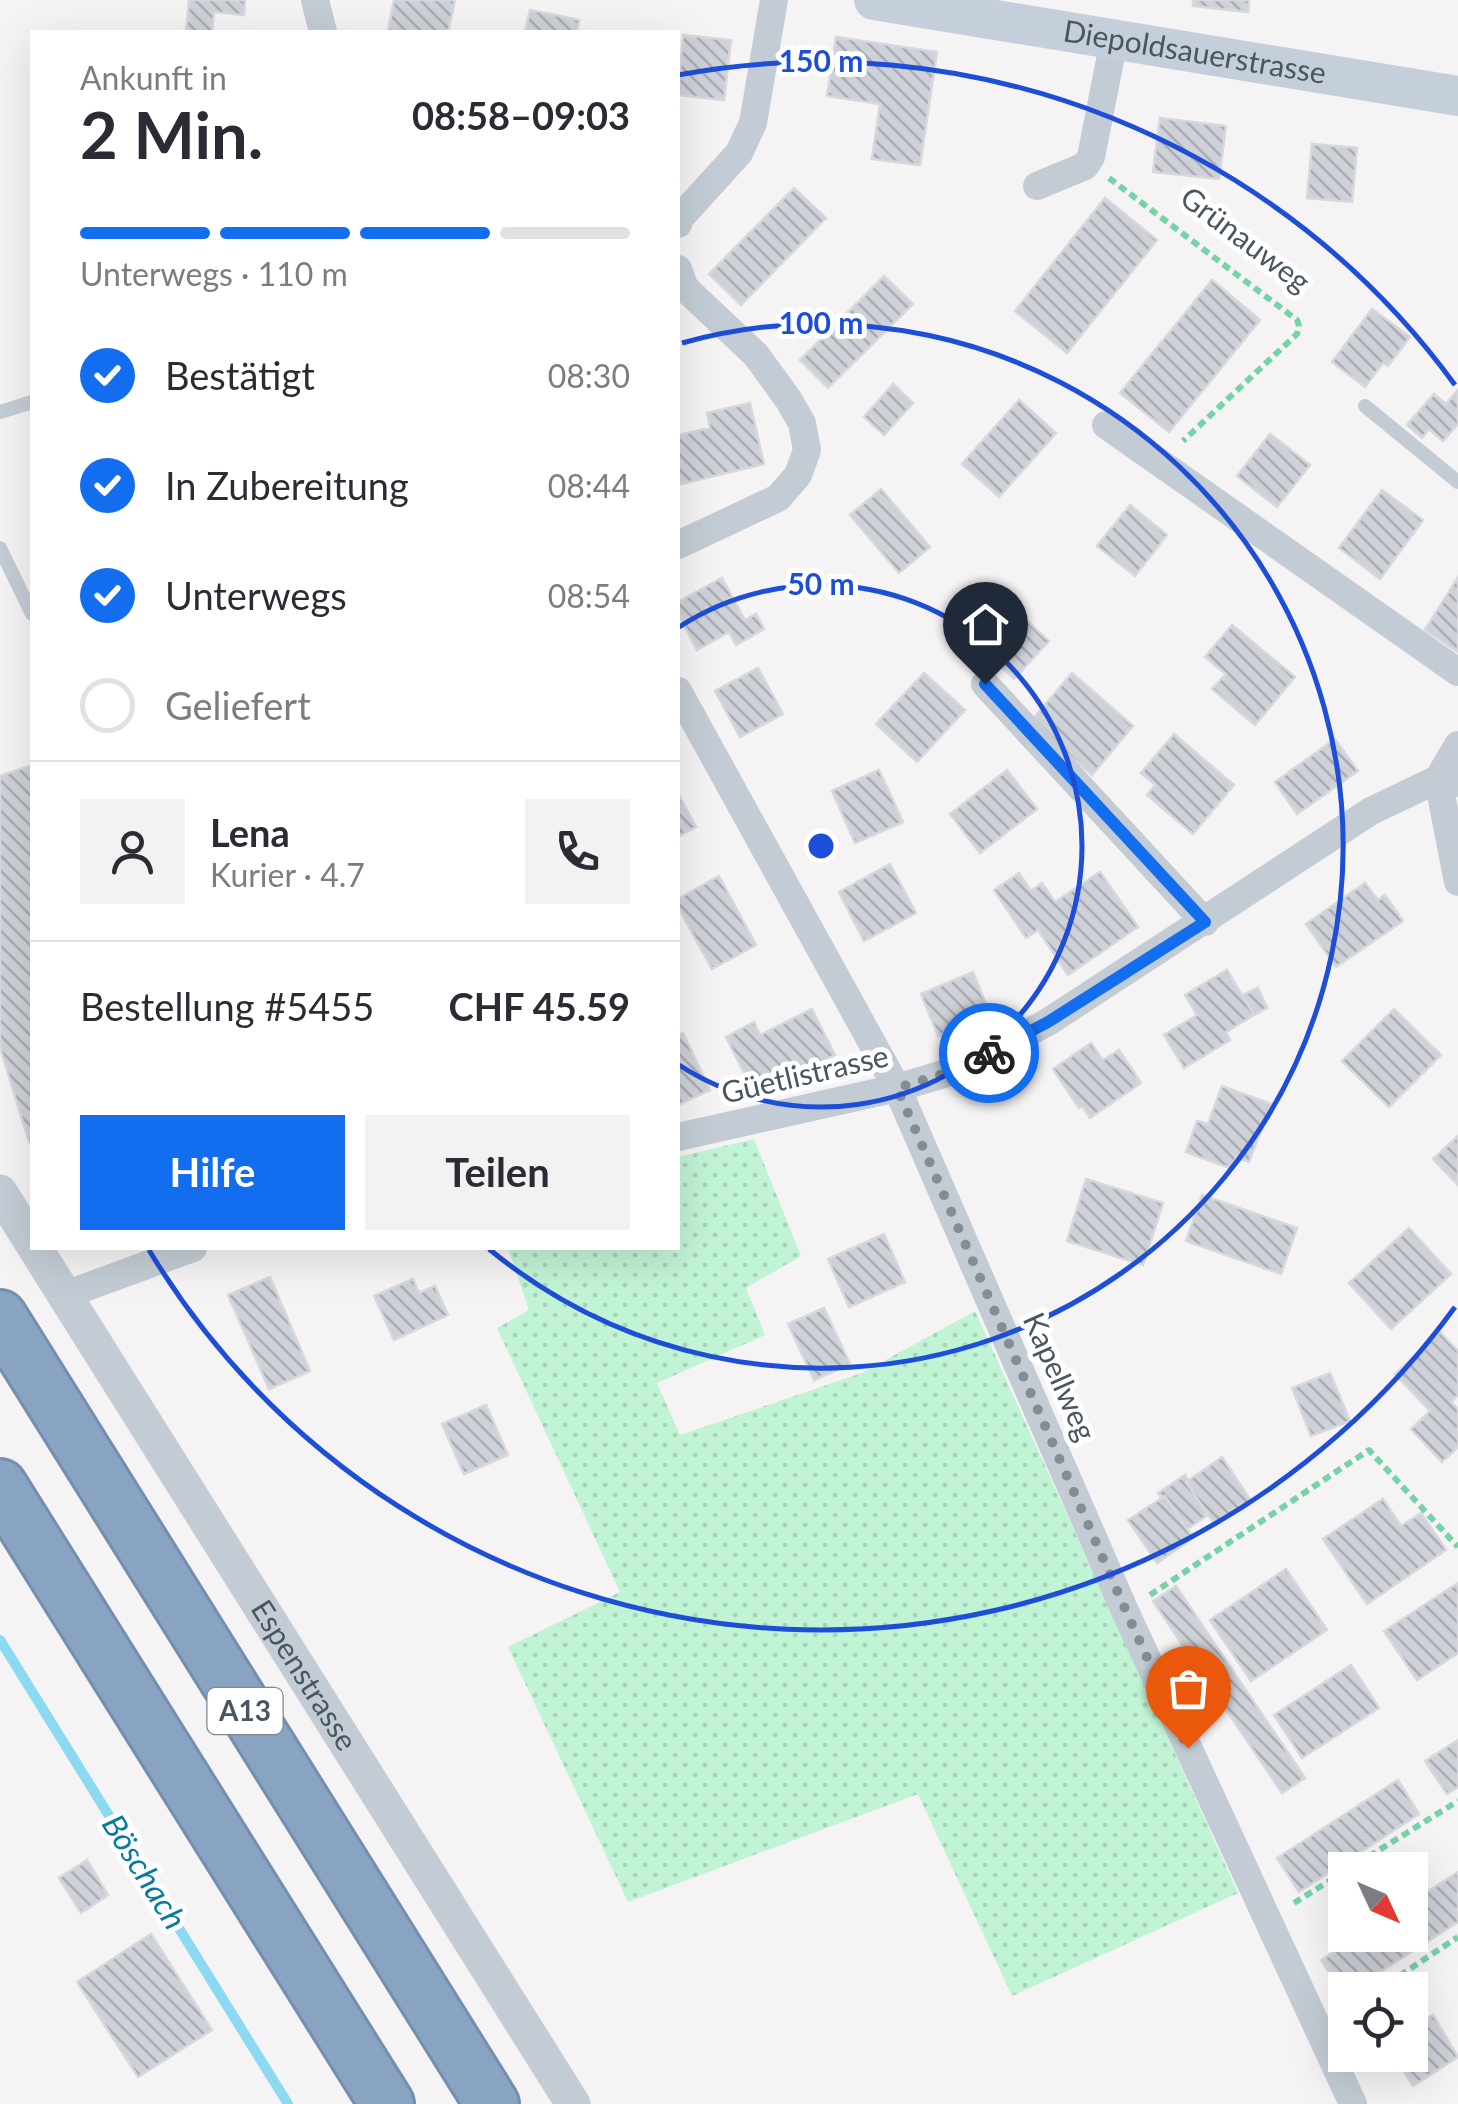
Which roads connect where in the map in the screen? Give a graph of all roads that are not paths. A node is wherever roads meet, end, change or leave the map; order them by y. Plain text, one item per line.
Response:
1 (314, 0) edge
2 (774, 0) edge
3 (874, 0) edge
4 (323, 30) edge
5 (1114, 40) junction
6 (1458, 96) edge
7 (1036, 186) dead end
8 (680, 218) edge
9 (680, 274) edge
10 (30, 403) edge
11 (1365, 406) dead end
12 (0, 412) edge
13 (1106, 425) dead end
14 (1458, 482) edge
15 (680, 544) edge
16 (0, 548) edge
17 (30, 610) edge
18 (1458, 672) edge
19 (985, 684) dead end
20 (680, 695) edge
21 (1458, 745) edge
22 (1448, 781) edge
23 (1458, 882) edge
24 (1205, 922) junction
25 (897, 1088) junction
26 (680, 1137) edge
27 (0, 1192) edge
28 (30, 1240) edge
29 (37, 1250) edge
30 (188, 1250) edge
31 (65, 1295) junction
32 (0, 1317) edge
33 (0, 1371) edge
34 (0, 1486) edge
35 (387, 2104) edge
36 (458, 2104) edge
37 (492, 2104) edge
38 (573, 2104) edge
39 (1353, 2104) edge

1 - 4 street
2 - 8 street
3 - 5 main road, Diepoldsauerstrasse
5 - 6 main road, Diepoldsauerstrasse
5 - 7 street
9 - 15 street
10 - 12 lane
11 - 14 lane
13 - 18 street
16 - 17 lane
19 - 24 street
20 - 25 street, Kapellweg
21 - 22 street
22 - 23 street
22 - 24 street, Güetlistrasse
24 - 25 street, Güetlistrasse
25 - 26 street, Güetlistrasse
25 - 39 street, Kapellweg
27 - 28 street, Espenstrasse
29 - 31 street, Espenstrasse
30 - 31 street
31 - 38 street, Espenstrasse
32 - 37 highway, A13
33 - 36 highway, A13
34 - 35 highway, A13

